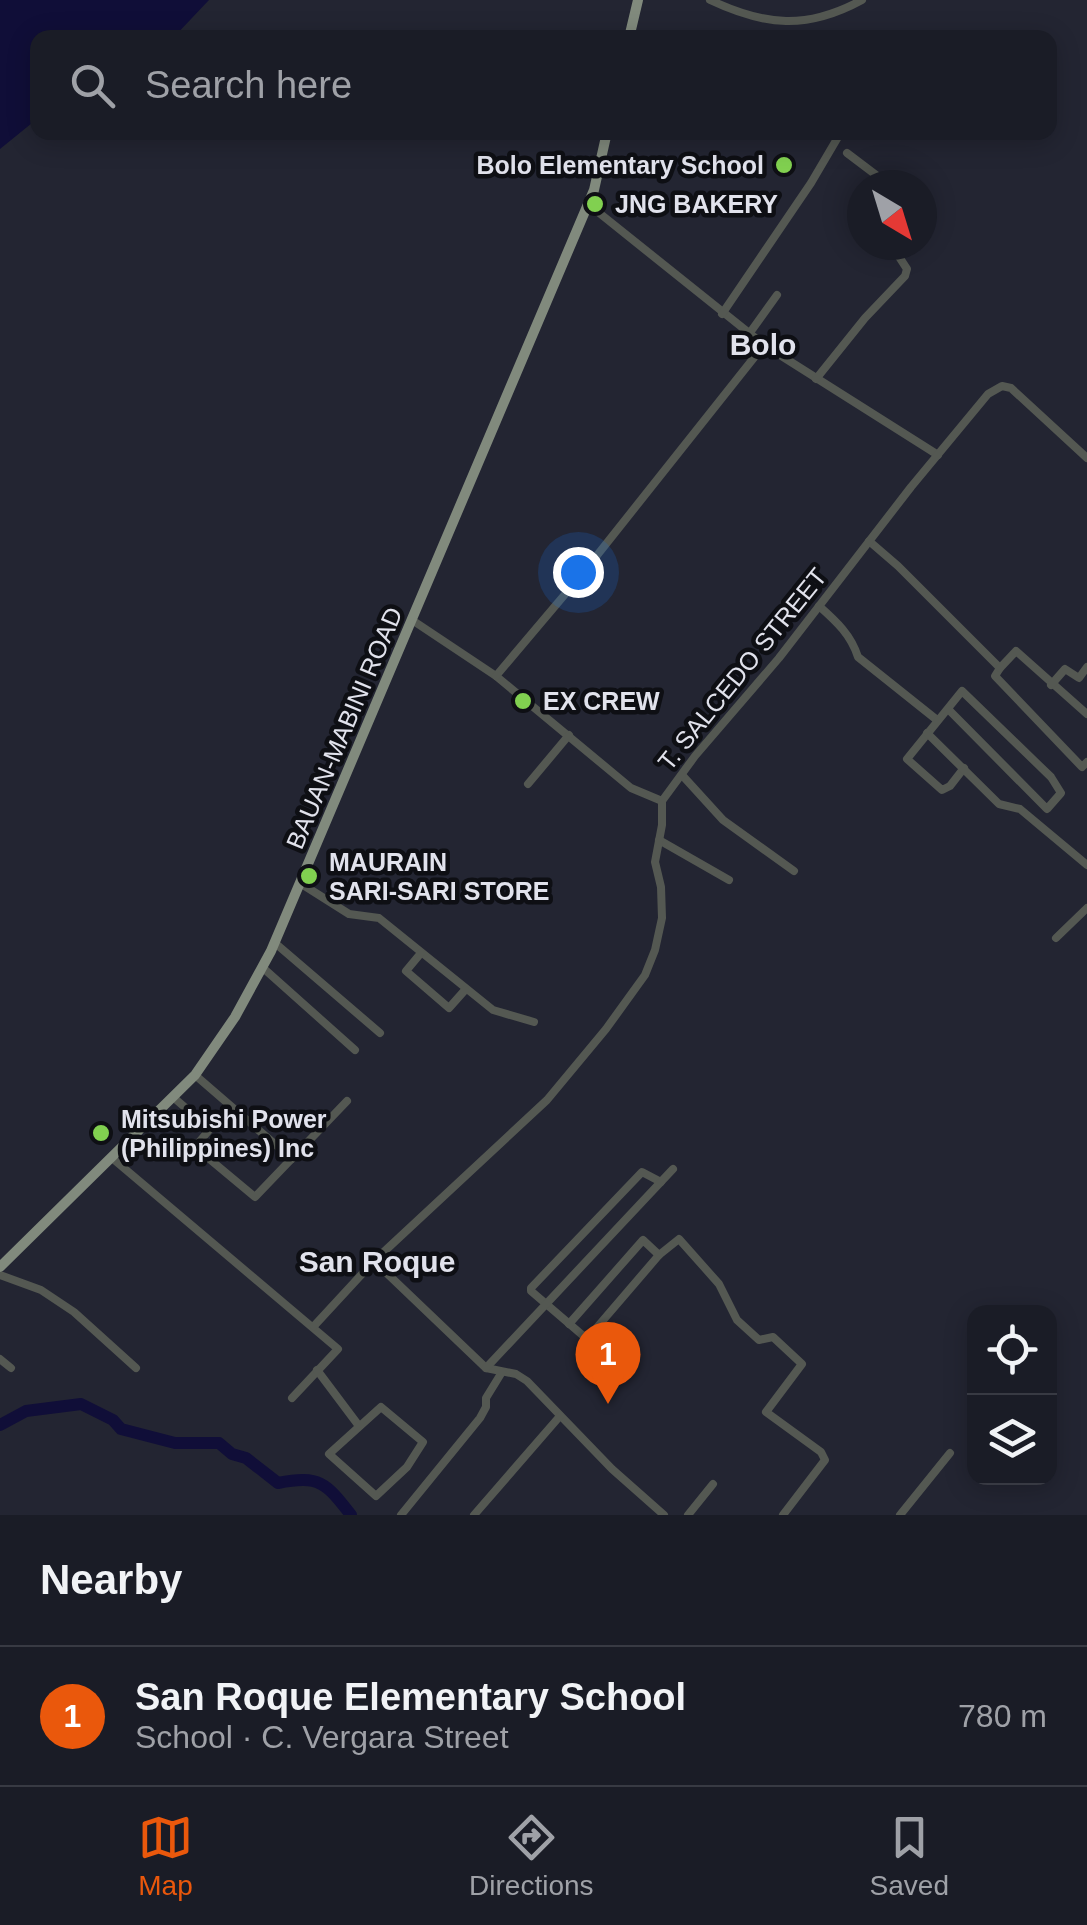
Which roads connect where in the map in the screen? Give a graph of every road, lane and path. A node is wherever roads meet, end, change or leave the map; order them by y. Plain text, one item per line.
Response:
1 (638, 0) edge
2 (710, 0) edge
3 (862, 0) edge
4 (631, 30) edge
5 (605, 140) edge
6 (836, 140) edge
7 (847, 153) dead end
8 (869, 170) edge
9 (588, 204) junction
10 (901, 260) edge
11 (777, 295) dead end
12 (722, 314) junction
13 (750, 334) junction
14 (764, 345) junction
15 (816, 380) junction
16 (938, 455) junction
17 (1087, 458) edge
18 (868, 541) junction
19 (819, 606) junction
20 (412, 620) junction
21 (1087, 666) edge
22 (1000, 668) junction
23 (496, 676) junction
24 (1051, 685) junction
25 (948, 709) junction
26 (1087, 714) edge
27 (937, 720) junction
28 (927, 734) junction
29 (568, 735) junction
30 (1087, 762) edge
31 (964, 768) junction
32 (682, 775) junction
33 (528, 784) dead end
34 (662, 801) junction
35 (659, 840) junction
36 (1087, 865) edge
37 (794, 872) dead end
38 (729, 880) dead end
39 (300, 883) junction
40 (1087, 908) edge
41 (1056, 938) dead end
42 (276, 943) junction
43 (421, 952) junction
44 (262, 968) junction
45 (465, 990) junction
46 (534, 1022) dead end
47 (380, 1034) dead end
48 (355, 1050) dead end
49 (194, 1075) junction
50 (173, 1097) junction
51 (347, 1100) dead end
52 (112, 1158) junction
53 (292, 1159) junction
54 (673, 1168) dead end
55 (661, 1182) junction
56 (658, 1256) junction
57 (374, 1261) junction
58 (0, 1267) edge
59 (0, 1275) edge
60 (549, 1304) junction
61 (569, 1324) junction
62 (314, 1326) junction
63 (597, 1328) junction
64 (0, 1358) edge
65 (630, 1359) dead end
66 (11, 1368) dead end
67 (136, 1368) dead end
68 (486, 1368) junction
69 (317, 1370) junction
70 (502, 1372) junction
71 (292, 1398) dead end
72 (560, 1416) junction
73 (359, 1426) junction
74 (950, 1454) dead end
75 (713, 1484) dead end
76 (401, 1515) edge
77 (474, 1515) edge
78 (664, 1515) edge
79 (688, 1515) edge
80 (783, 1515) edge
81 (900, 1515) edge

1 - 4 main road
2 - 3 street
5 - 9 main road, BAUAN-MABINI ROAD
6 - 12 street
7 - 8 street
9 - 12 street
9 - 20 main road, BAUAN-MABINI ROAD
10 - 15 street
11 - 13 street
12 - 13 street
13 - 14 street
14 - 15 street
14 - 23 street
15 - 16 street
16 - 17 street, T. SALCEDO STREET
16 - 18 street, T. SALCEDO STREET
18 - 19 street, T. SALCEDO STREET
18 - 22 street
19 - 27 street
19 - 32 street, T. SALCEDO STREET
20 - 23 street
20 - 39 main road, BAUAN-MABINI ROAD
21 - 24 street
22 - 24 street
22 - 30 street
23 - 29 street
24 - 26 street
25 - 25 street
25 - 27 street
27 - 28 street
28 - 31 street
28 - 31 street
29 - 33 street
29 - 34 street
31 - 36 street
32 - 34 street, T. SALCEDO STREET
32 - 37 street
34 - 35 street, T. SALCEDO STREET
35 - 38 street
35 - 57 street, T. SALCEDO STREET
39 - 42 main road, BAUAN-MABINI ROAD
39 - 43 street
40 - 41 street
42 - 44 main road, BAUAN-MABINI ROAD
42 - 47 street
43 - 45 street
43 - 45 street
44 - 48 street
44 - 49 main road, BAUAN-MABINI ROAD
45 - 46 street
49 - 50 main road, BAUAN-MABINI ROAD
49 - 53 street
50 - 52 main road, BAUAN-MABINI ROAD
50 - 53 street
51 - 53 street
52 - 58 main road, BAUAN-MABINI ROAD
52 - 62 street
54 - 55 street
55 - 60 street
55 - 60 street
56 - 61 street
56 - 63 street
56 - 80 street
57 - 62 street, T. SALCEDO STREET
57 - 68 street
59 - 67 street
60 - 61 street
60 - 68 street
61 - 63 street
62 - 69 street
63 - 65 street
64 - 66 street
68 - 70 street
69 - 71 street
69 - 73 street
70 - 72 street
70 - 76 street
72 - 77 street
72 - 78 street
73 - 73 street
74 - 81 street
75 - 79 street

